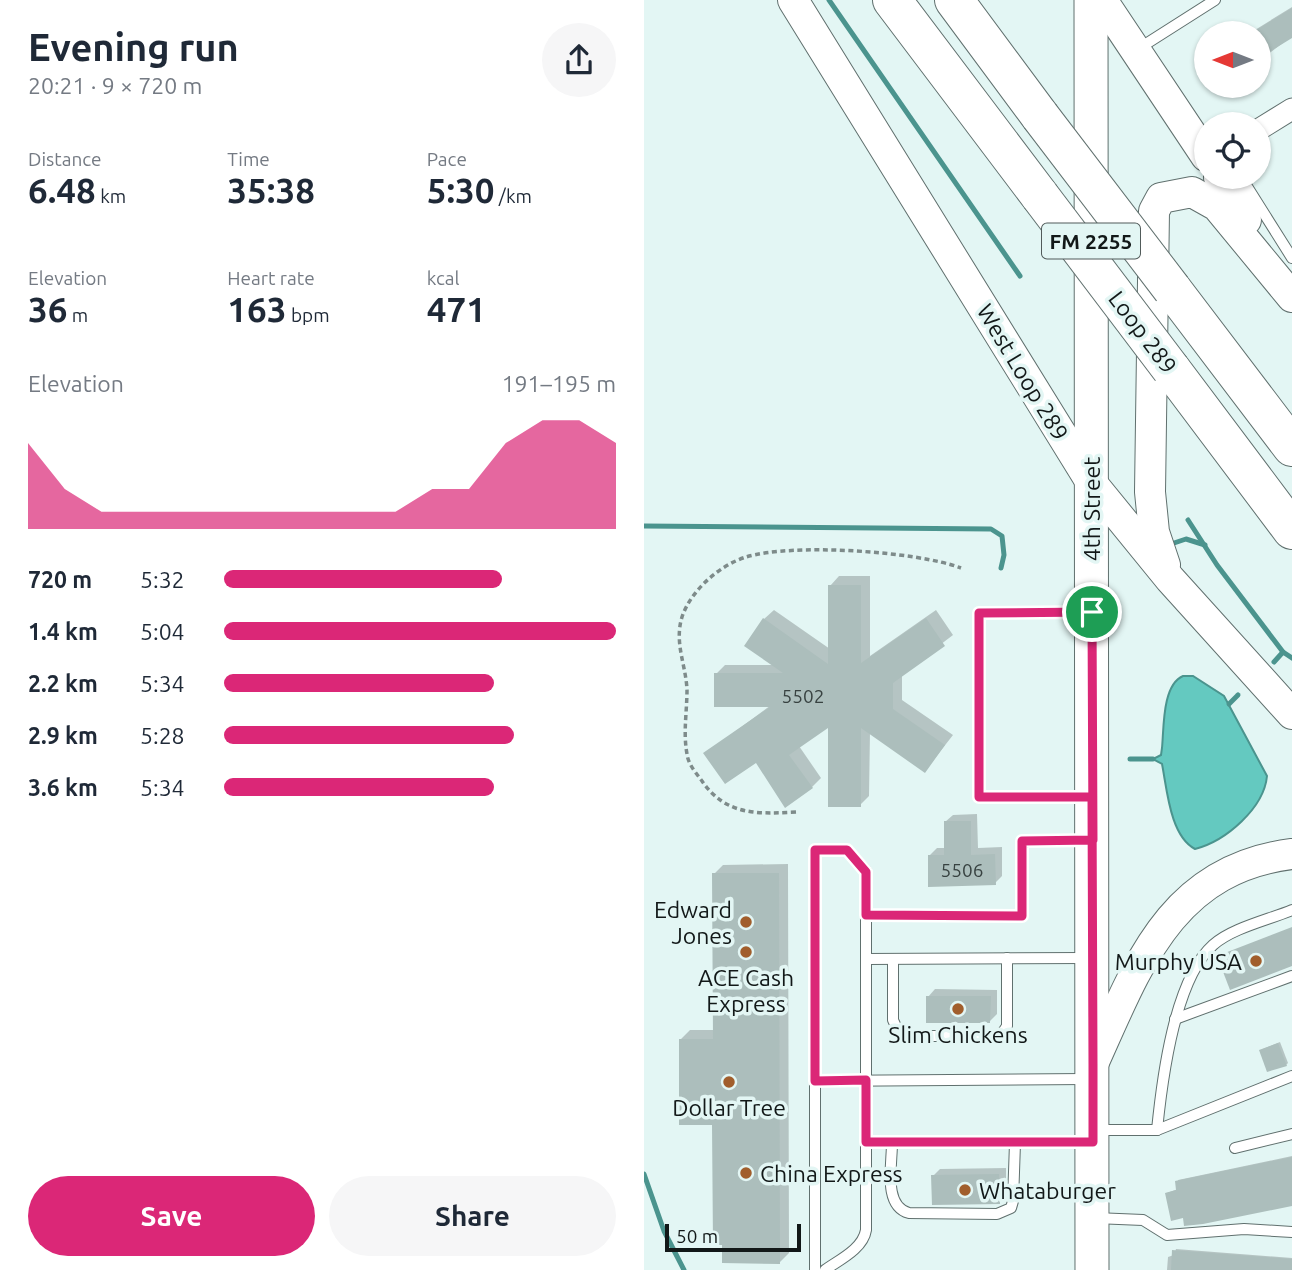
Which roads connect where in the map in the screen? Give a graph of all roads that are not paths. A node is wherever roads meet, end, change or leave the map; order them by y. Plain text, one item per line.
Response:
1 (793, 0) edge
2 (892, 0) edge
3 (954, 0) edge
4 (1091, 0) edge
5 (1102, 0) edge
6 (1215, 0) edge
7 (1136, 50) junction
8 (1292, 109) edge
9 (1271, 122) edge
10 (1194, 138) edge
11 (1227, 189) edge
12 (1249, 189) edge
13 (1292, 258) edge
14 (1292, 291) edge
15 (1292, 297) edge
16 (1292, 447) edge
17 (1091, 482) junction
18 (1292, 530) edge
19 (1170, 579) junction
20 (1092, 612) junction
21 (1292, 714) edge
22 (1092, 797) junction
23 (1093, 840) junction
24 (1292, 854) edge
25 (1292, 910) edge
26 (866, 915) junction
27 (1007, 958) junction
28 (1093, 958) junction
29 (866, 959) junction
30 (892, 959) junction
31 (1292, 976) edge
32 (1175, 1019) junction
33 (1094, 1072) junction
34 (1292, 1076) edge
35 (866, 1080) junction
36 (815, 1081) junction
37 (1157, 1129) junction
38 (1292, 1134) edge
39 (1093, 1136) junction
40 (866, 1142) junction
41 (892, 1143) junction
42 (1015, 1143) junction
43 (1235, 1148) dead end
44 (1093, 1218) junction
45 (1292, 1232) edge
46 (815, 1270) edge
47 (825, 1270) edge
48 (1092, 1270) edge

1 - 17 main road, West Loop 289
2 - 18 highway, Loop 289, bridge
3 - 16 highway, bridge
4 - 17 main road, 4th Street / FM 2255
5 - 7 main road
6 - 7 lane
7 - 10 main road
8 - 9 street
11 - 14 main road
12 - 13 lane
15 - 19 main road
17 - 19 main road, West Loop 289
17 - 20 main road, 4th Street / FM 2255
19 - 21 main road, West Loop 289
20 - 22 main road, 4th Street / FM 2255
20 - 22 lane
22 - 23 main road, 4th Street / FM 2255
23 - 26 lane
23 - 28 main road, 4th Street / FM 2255
24 - 33 main road
25 - 32 lane
26 - 29 lane
26 - 36 lane
27 - 28 lane
27 - 30 lane
27 - 30 lane
28 - 33 main road, 4th Street / FM 2255
29 - 30 lane
29 - 35 lane
31 - 32 lane
32 - 37 lane
33 - 35 lane
33 - 39 main road, 4th Street / FM 2255
34 - 37 lane
35 - 36 lane
35 - 40 lane
36 - 46 lane
37 - 39 lane
38 - 43 lane
39 - 42 lane
39 - 44 main road, 4th Street / FM 2255
40 - 41 lane
40 - 47 lane
41 - 42 lane
41 - 42 lane
44 - 45 lane
44 - 48 main road, 4th Street / FM 2255

